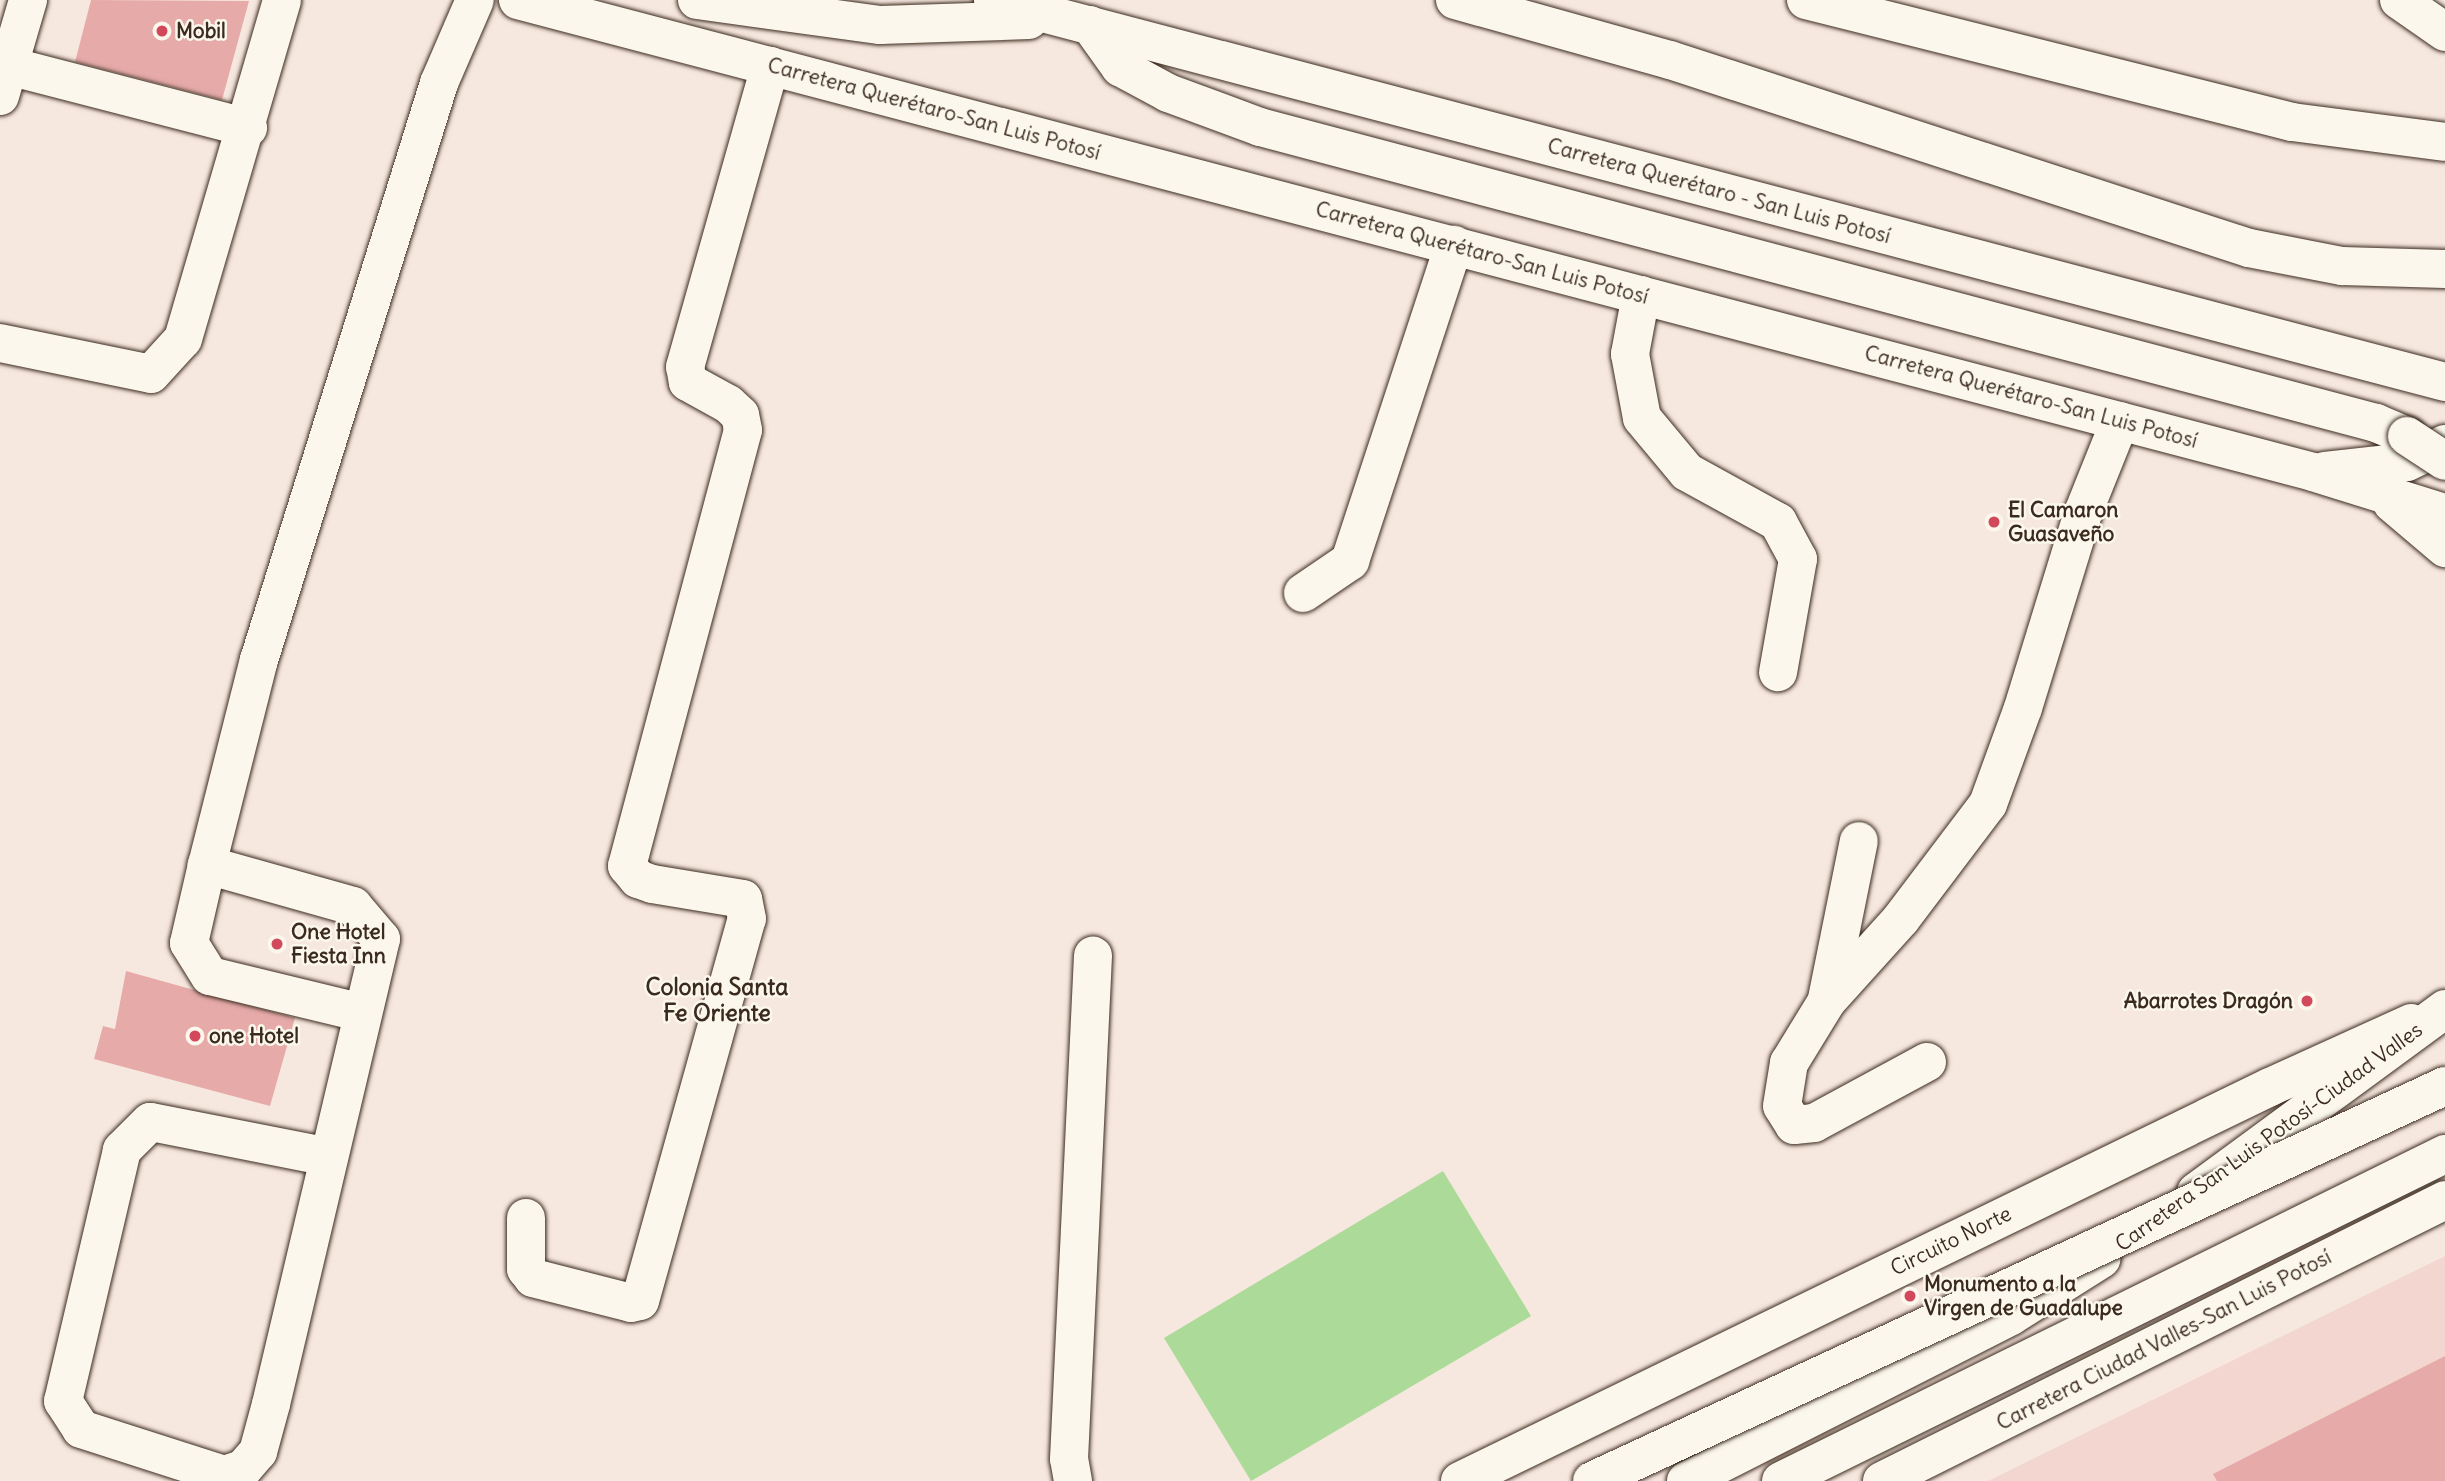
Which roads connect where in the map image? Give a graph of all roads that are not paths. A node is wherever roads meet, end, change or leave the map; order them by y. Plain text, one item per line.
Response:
1 (28, 0) edge
2 (282, 0) edge
3 (475, 0) edge
4 (518, 0) edge
5 (696, 0) edge
6 (993, 0) edge
7 (1455, 0) edge
8 (1806, 0) edge
9 (2399, 0) edge
10 (1080, 22) junction
11 (2445, 33) edge
12 (770, 66) junction
13 (4, 81) edge
14 (248, 128) junction
15 (2445, 142) edge
16 (1454, 245) junction
17 (2445, 269) edge
18 (1642, 295) junction
19 (0, 344) edge
20 (2445, 382) edge
21 (2120, 421) junction
22 (2445, 444) edge
23 (2445, 461) edge
24 (2313, 472) junction
25 (2382, 495) junction
26 (2445, 513) edge
27 (2445, 548) edge
28 (1303, 593) dead end
29 (1778, 671) dead end
30 (1859, 841) dead end
31 (207, 865) junction
32 (1093, 956) dead end
33 (1827, 1001) junction
34 (2445, 1008) edge
35 (363, 1013) junction
36 (1927, 1062) dead end
37 (2445, 1086) edge
38 (2445, 1154) edge
39 (329, 1157) junction
40 (2445, 1200) edge
41 (526, 1218) dead end
42 (1073, 1481) edge
43 (1460, 1481) edge
44 (1592, 1481) edge
45 (1686, 1481) edge
46 (1781, 1481) edge
47 (1882, 1481) edge

1 - 13 main road
2 - 14 main road
3 - 31 main road
4 - 12 main road, Carretera Querétaro-San Luis Potosí
5 - 10 main road
6 - 10 main road, Carretera Querétaro - San Luis Potosí
7 - 17 main road
8 - 15 main road
9 - 11 main road
10 - 20 main road, Carretera Querétaro - San Luis Potosí
10 - 23 main road, bridge
12 - 16 main road, Carretera Querétaro-San Luis Potosí
12 - 41 main road
13 - 14 main road
14 - 19 main road
16 - 18 main road, Carretera Querétaro-San Luis Potosí
16 - 28 main road
18 - 21 main road, Carretera Querétaro-San Luis Potosí
18 - 29 main road
21 - 24 main road, Carretera Querétaro-San Luis Potosí
21 - 33 main road
22 - 24 main road
24 - 25 main road, Carretera Querétaro-San Luis Potosí
25 - 26 main road, Carretera Querétaro-San Luis Potosí
25 - 27 main road
30 - 33 main road
31 - 35 main road
31 - 35 main road
32 - 42 main road
33 - 36 main road
34 - 43 main road, Circuito Norte
34 - 45 main road, Carretera San Luis Potosí-Ciudad Valles
35 - 39 main road
37 - 44 main road, bridge
38 - 46 main road
39 - 39 main road
40 - 47 main road, Carretera Ciudad Valles-San Luis Potosí

